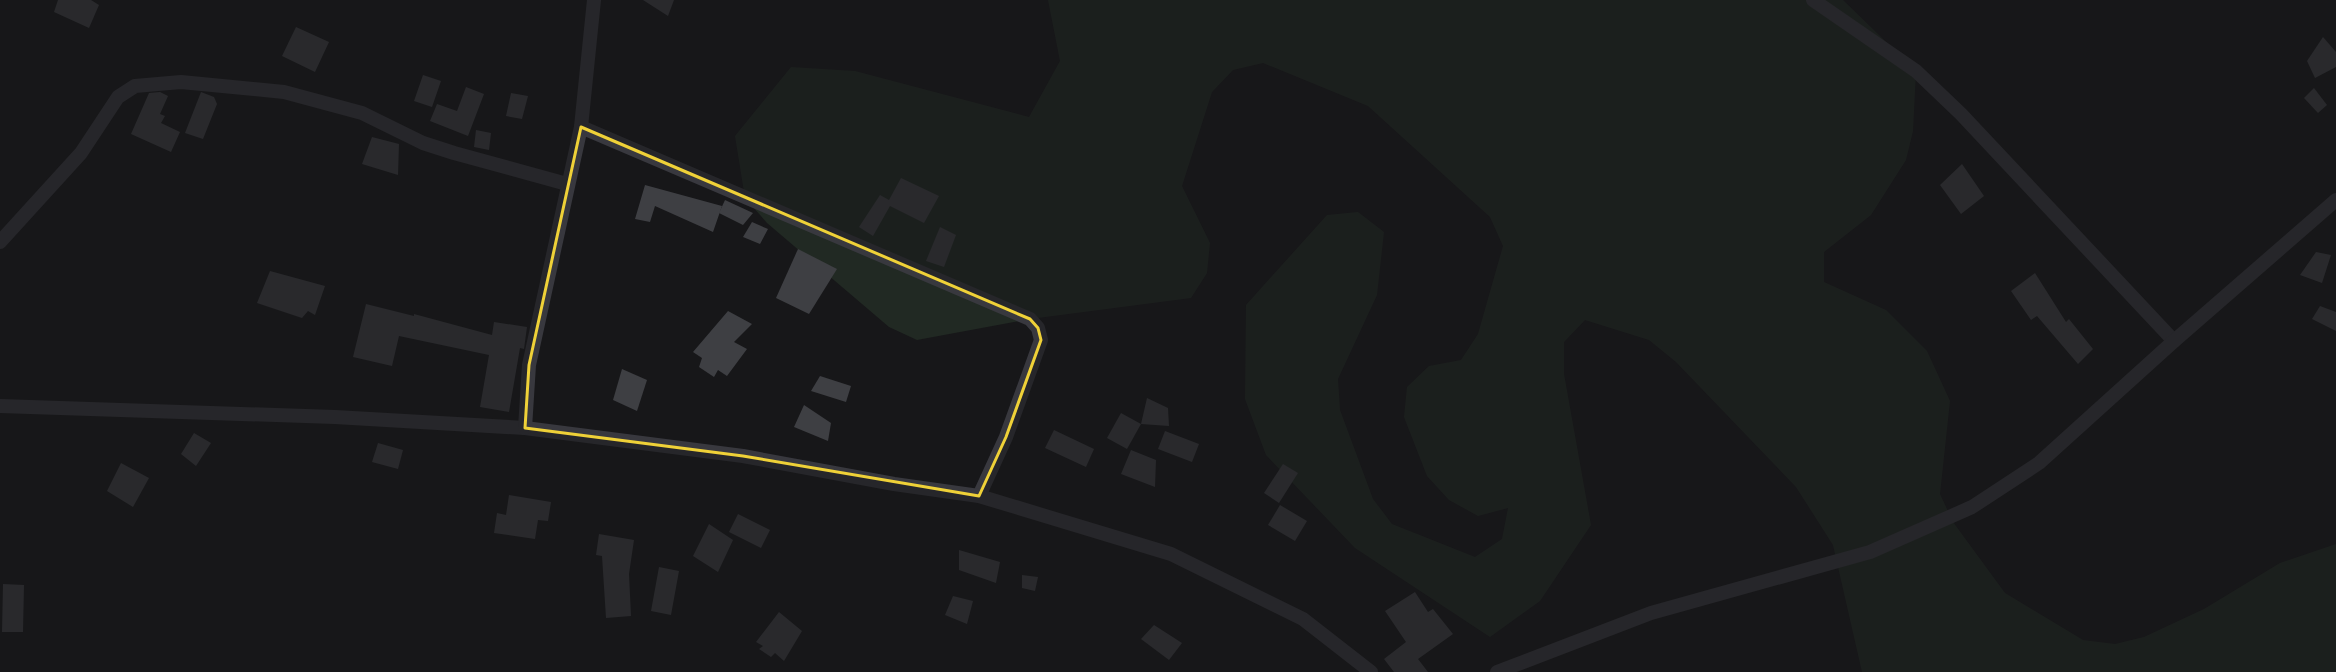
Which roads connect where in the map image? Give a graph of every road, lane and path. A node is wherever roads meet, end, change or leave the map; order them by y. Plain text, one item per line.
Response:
1 (594, 0) edge
2 (1812, 0) edge
3 (581, 127) junction
4 (567, 184) junction
5 (2336, 200) edge
6 (0, 242) edge
7 (2174, 341) junction
8 (0, 406) edge
9 (525, 428) junction
10 (979, 496) junction
11 (1371, 672) edge
12 (1496, 672) edge

1 - 3 street
2 - 7 street
3 - 4 street
3 - 10 street
4 - 6 street
4 - 9 street
5 - 7 street
7 - 12 street
8 - 9 street
9 - 10 street
10 - 11 street

